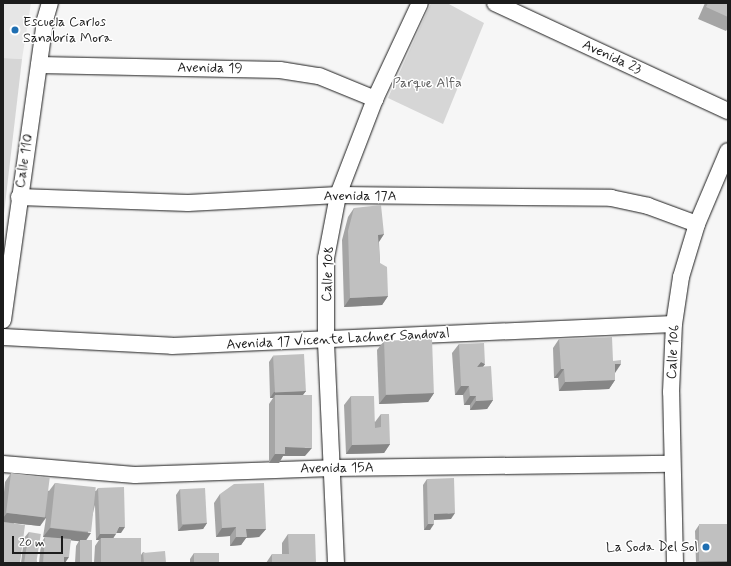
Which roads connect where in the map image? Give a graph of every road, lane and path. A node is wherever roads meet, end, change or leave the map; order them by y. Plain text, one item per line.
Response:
1 (50, 3) edge
2 (420, 3) edge
3 (495, 3) edge
4 (39, 65) junction
5 (375, 99) junction
6 (728, 111) edge
7 (728, 151) edge
8 (338, 196) junction
9 (19, 197) junction
10 (696, 224) junction
11 (3, 320) edge
12 (674, 324) junction
13 (3, 337) edge
14 (326, 340) junction
15 (3, 464) edge
16 (672, 464) junction
17 (332, 468) junction
18 (336, 563) edge
19 (675, 563) edge

1 - 4 street, Calle 110
2 - 5 street, Calle 108
3 - 6 street, Avenida 23
4 - 5 street, Avenida 19
4 - 9 street, Calle 110
5 - 8 street, Calle 108
7 - 10 street, Calle 106
8 - 9 street, Avenida 17A
8 - 10 street, Avenida 17A
8 - 14 street, Calle 108
9 - 11 street, Calle 110
10 - 12 street, Calle 106
12 - 14 street, Avenida 17 Vicente Lachner Sandoval
12 - 16 street, Calle 106
13 - 14 street, Avenida 17 Vicente Lachner Sandoval
14 - 17 street, Calle 108
15 - 17 street, Avenida 15A
16 - 17 street, Avenida 15A
16 - 19 street, Calle 106
17 - 18 street, Calle 108

